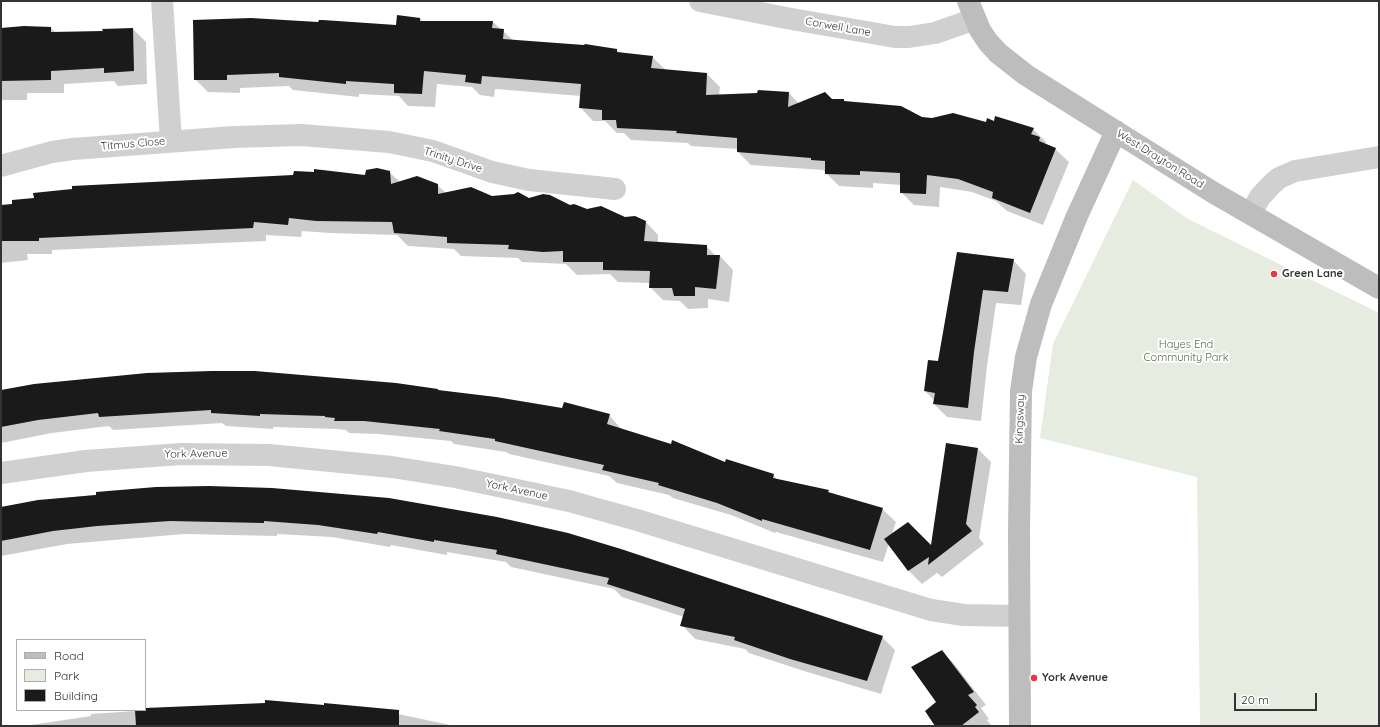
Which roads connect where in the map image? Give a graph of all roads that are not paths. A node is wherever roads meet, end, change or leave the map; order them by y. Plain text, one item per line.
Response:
1 (162, 1) edge
2 (700, 1) edge
3 (971, 10) edge
4 (1116, 131) junction
5 (267, 135) joint
6 (171, 141) junction
7 (1379, 158) edge
8 (1, 166) edge
9 (615, 189) dead end
10 (1251, 214) junction
11 (1379, 288) edge
12 (1, 473) edge
13 (1019, 616) junction
14 (1020, 726) edge

1 - 6 street
2 - 3 street, Corwell Lane
3 - 4 street, West Drayton Road
4 - 10 street, West Drayton Road
4 - 13 street, Kingsway
5 - 6 street, Titmus Close
5 - 9 street, Trinity Drive
6 - 8 street, Titmus Close
7 - 10 street
10 - 11 street, West Drayton Road
12 - 13 street, York Avenue
13 - 14 street, Kingsway

